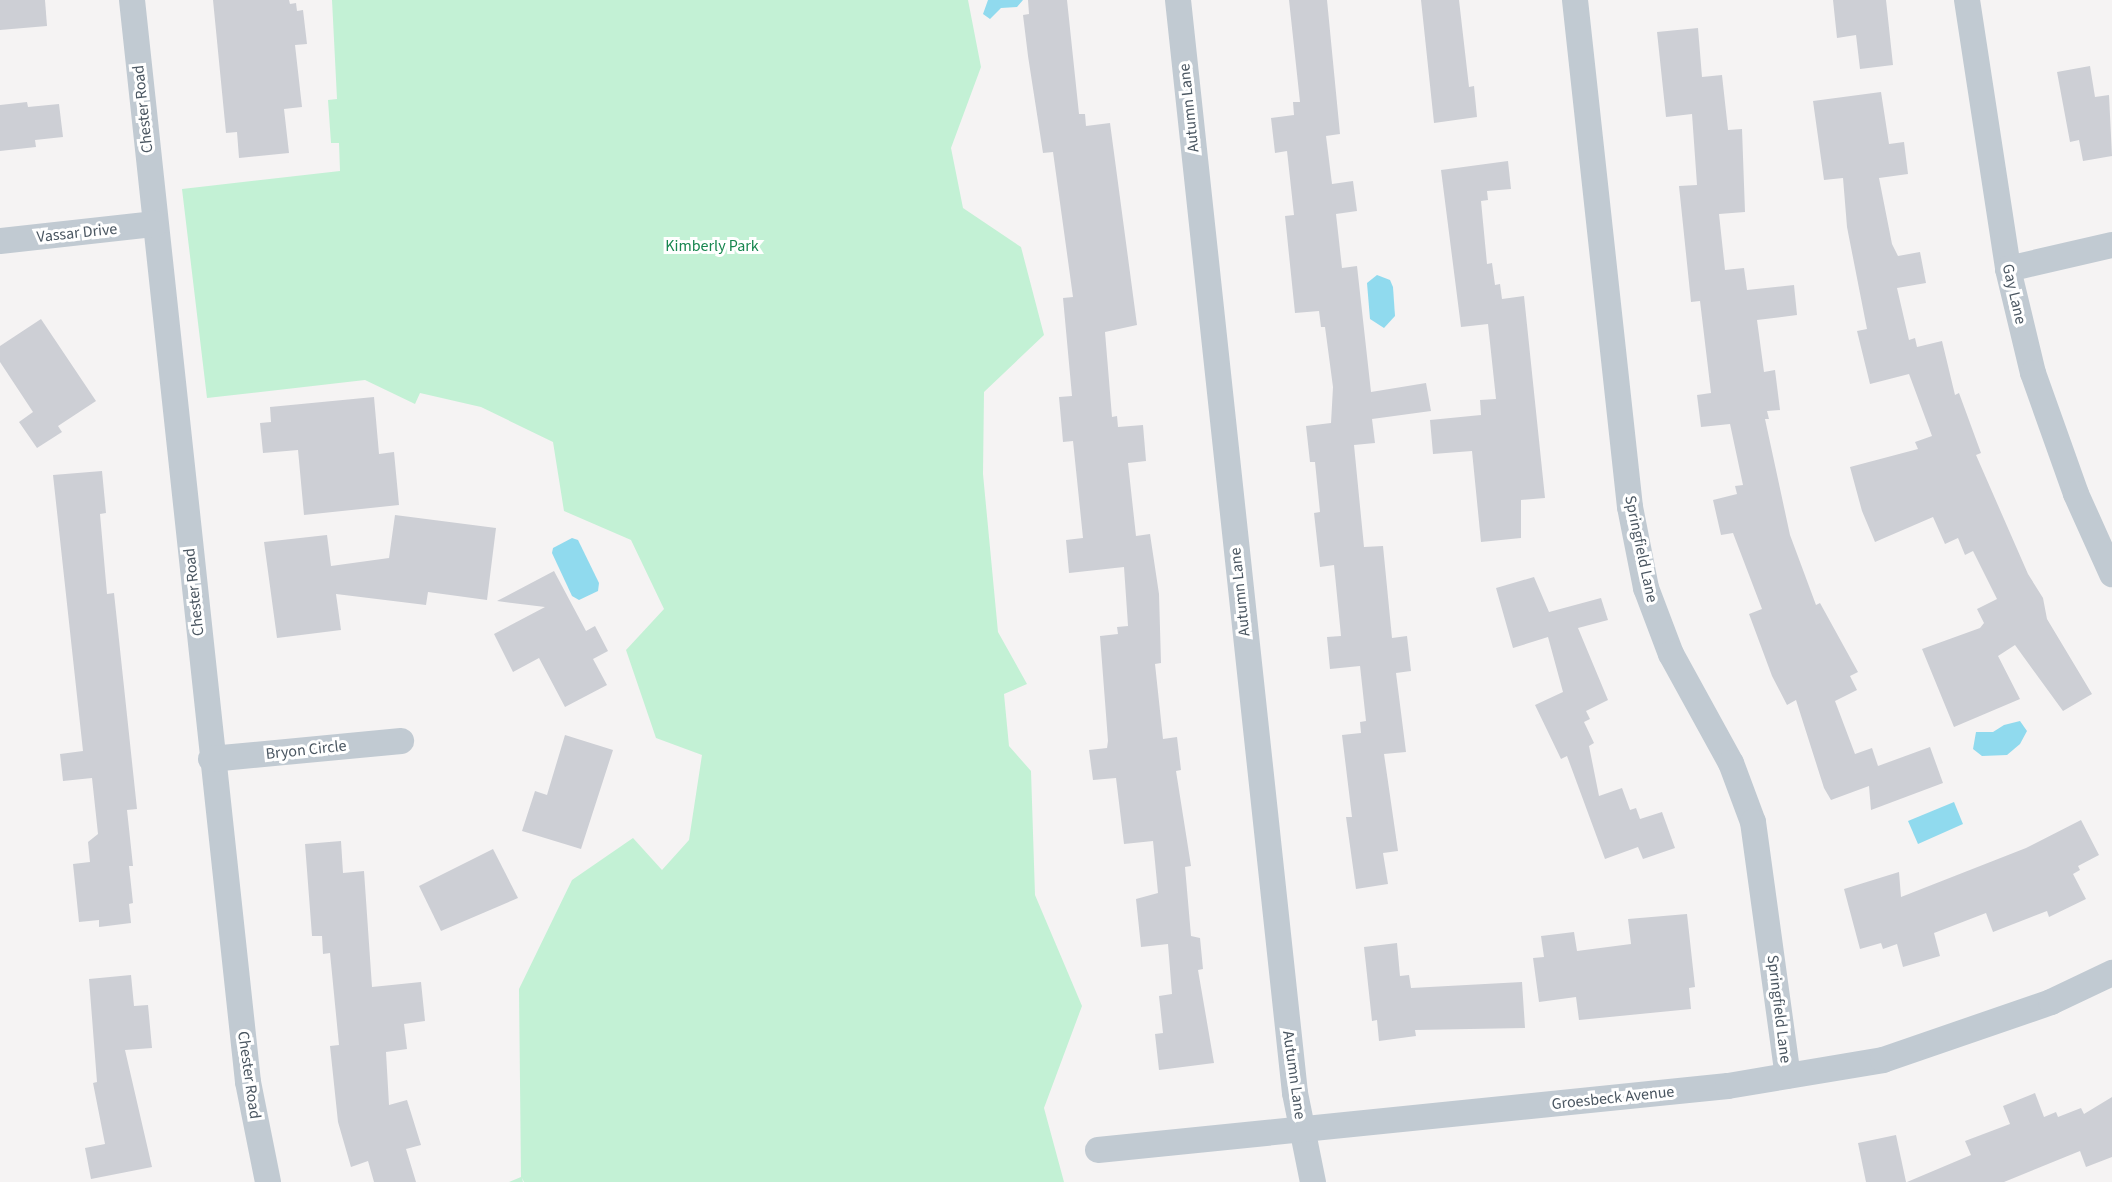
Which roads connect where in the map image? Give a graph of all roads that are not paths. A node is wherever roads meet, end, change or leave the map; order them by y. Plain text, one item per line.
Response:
1 (132, 0) edge
2 (1178, 0) edge
3 (1575, 0) edge
4 (1967, 0) edge
5 (155, 224) junction
6 (0, 241) edge
7 (2112, 245) edge
8 (2008, 269) junction
9 (2112, 574) edge
10 (400, 741) dead end
11 (211, 759) junction
12 (2112, 974) edge
13 (1788, 1076) junction
14 (1302, 1130) junction
15 (1098, 1150) dead end
16 (268, 1182) edge
17 (1313, 1182) edge

1 - 5 street, Chester Road
2 - 14 street, Autumn Lane
3 - 13 street, Springfield Lane
4 - 8 street, Gay Lane
5 - 6 street, Vassar Drive
5 - 11 street, Chester Road
7 - 8 street
8 - 9 street, Gay Lane
10 - 11 street, Bryon Circle
11 - 16 street, Chester Road
12 - 13 street, Groesbeck Avenue
13 - 14 street, Groesbeck Avenue
14 - 15 street, Groesbeck Avenue
14 - 17 street, Autumn Lane

